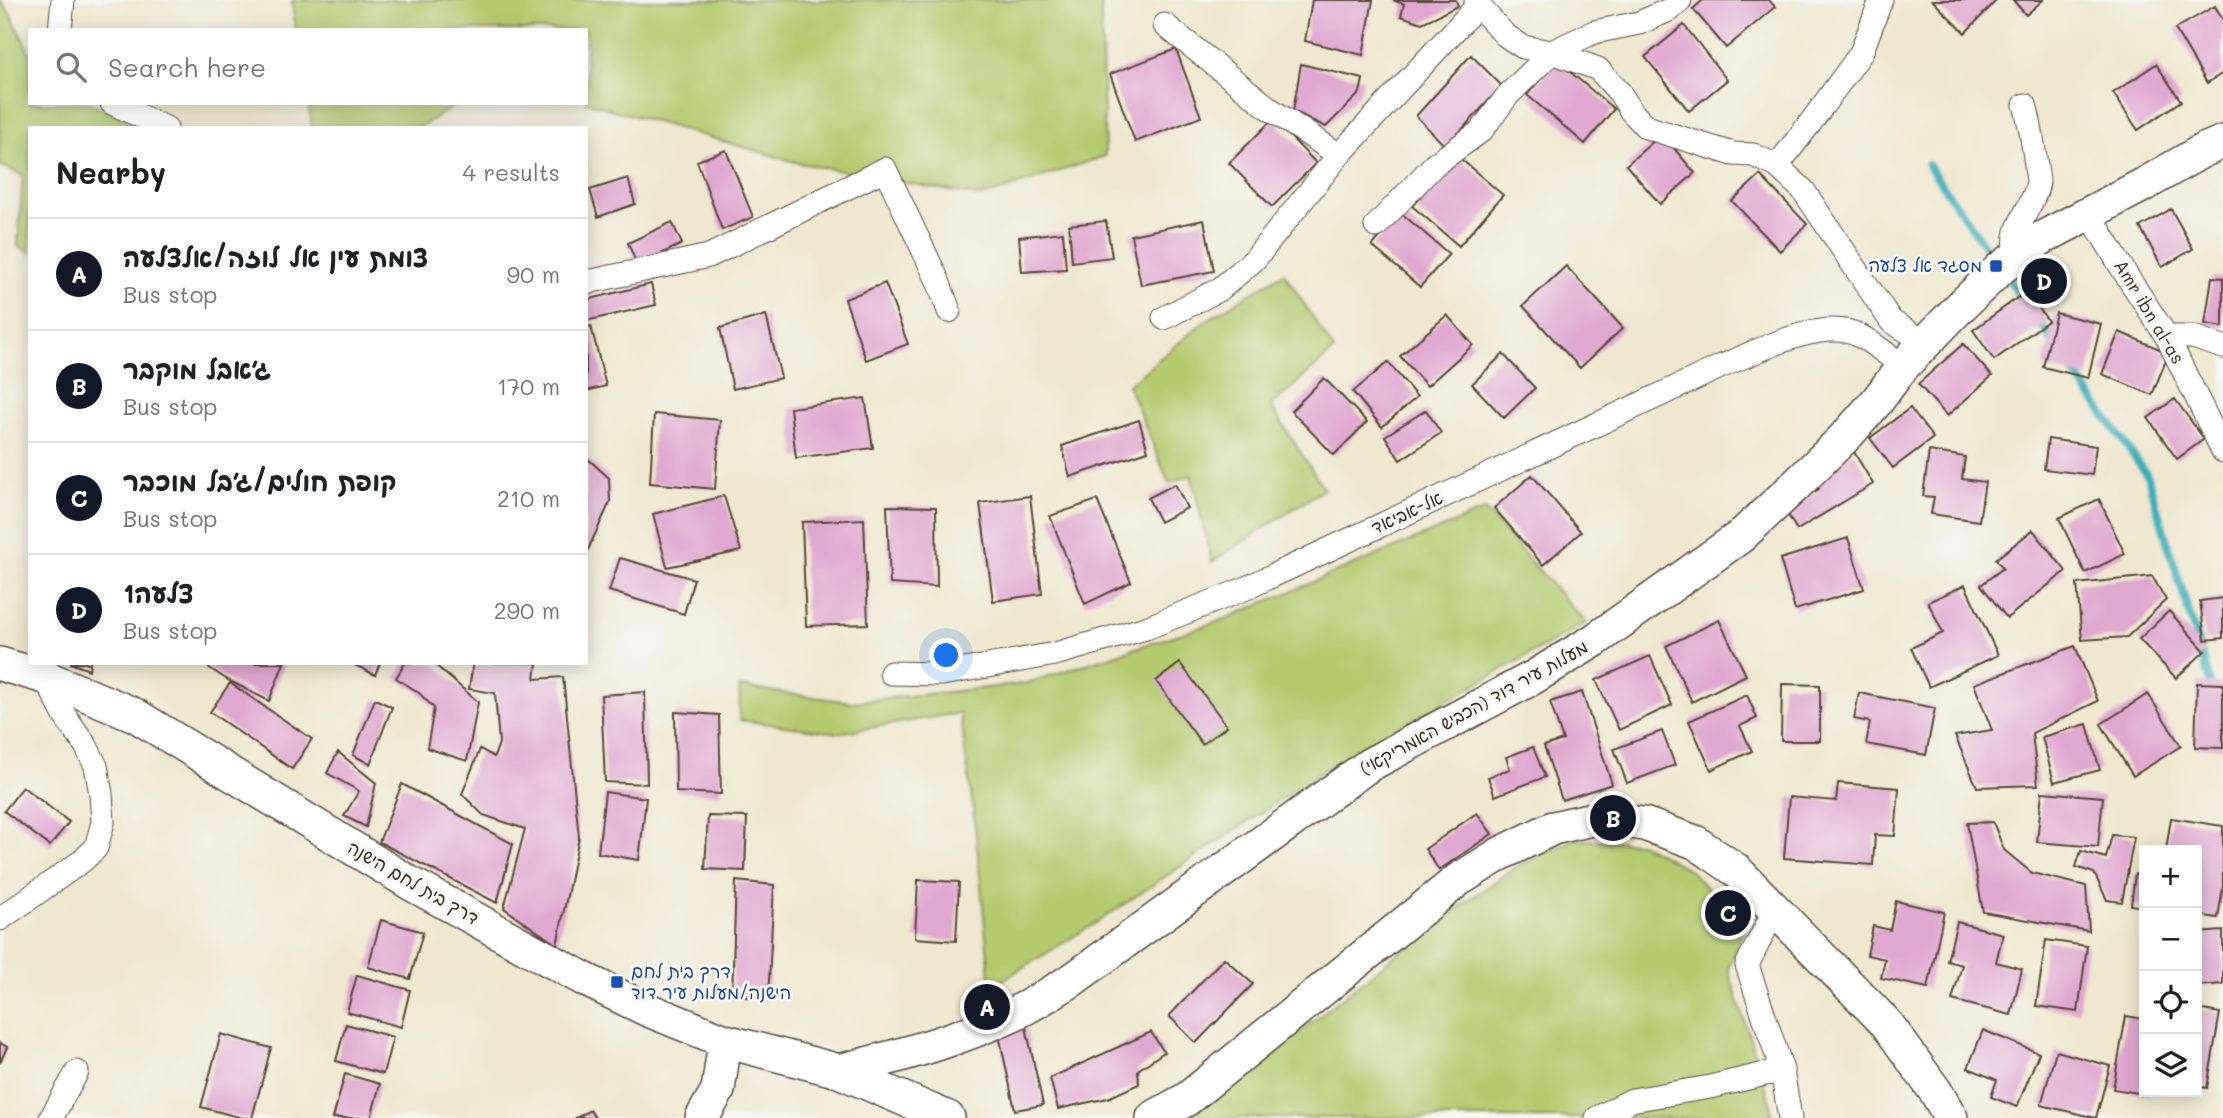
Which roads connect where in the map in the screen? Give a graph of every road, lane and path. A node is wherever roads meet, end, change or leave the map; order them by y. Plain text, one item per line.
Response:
1 (63, 0) edge
2 (1680, 0) edge
3 (1881, 0) edge
4 (1477, 3) edge
5 (1165, 25) dead end
6 (60, 28) edge
7 (1552, 52) junction
8 (116, 105) edge
9 (2025, 105) dead end
10 (162, 126) edge
11 (2223, 142) edge
12 (1339, 155) junction
13 (1777, 166) junction
14 (2089, 213) junction
15 (1376, 226) dead end
16 (2018, 254) junction
17 (588, 283) edge
18 (949, 311) dead end
19 (1164, 318) dead end
20 (2167, 337) junction
21 (2223, 347) edge
22 (1915, 355) junction
23 (2223, 451) edge
24 (0, 664) edge
25 (891, 673) dead end
26 (46, 677) junction
27 (1775, 909) junction
28 (0, 919) edge
29 (725, 1041) junction
30 (1782, 1070) junction
31 (839, 1071) junction
32 (77, 1072) dead end
33 (51, 1118) edge
34 (702, 1118) edge
35 (948, 1118) edge
36 (1153, 1118) edge
37 (1597, 1118) edge
38 (1790, 1118) edge
39 (1951, 1118) edge

1 - 6 street
2 - 7 street
3 - 13 street
4 - 7 street
4 - 12 street
5 - 12 street
7 - 13 street
7 - 15 street
8 - 10 street
9 - 16 street
11 - 14 street, מעלות עיר דוד (הכביש האמריקאי)
12 - 19 street
13 - 22 street
14 - 16 street, מעלות עיר דוד (הכביש האמריקאי)
14 - 20 street, Amr ibn al-as
16 - 22 street, מעלות עיר דוד (הכביש האמריקאי)
17 - 18 street
20 - 21 street
20 - 23 street, Amr ibn al-as
22 - 25 street, אל-אביאד
22 - 31 street, מעלות עיר דוד (הכביש האמריקאי)
24 - 26 street, דרך בית לחם הישנה
26 - 28 street
26 - 29 street, דרך בית לחם הישנה
27 - 30 street
27 - 36 street
27 - 39 street
29 - 31 street, דרך בית לחם הישנה
29 - 34 street
30 - 37 street
30 - 38 street
31 - 35 street, דרך בית לחם הישנה
32 - 33 street

